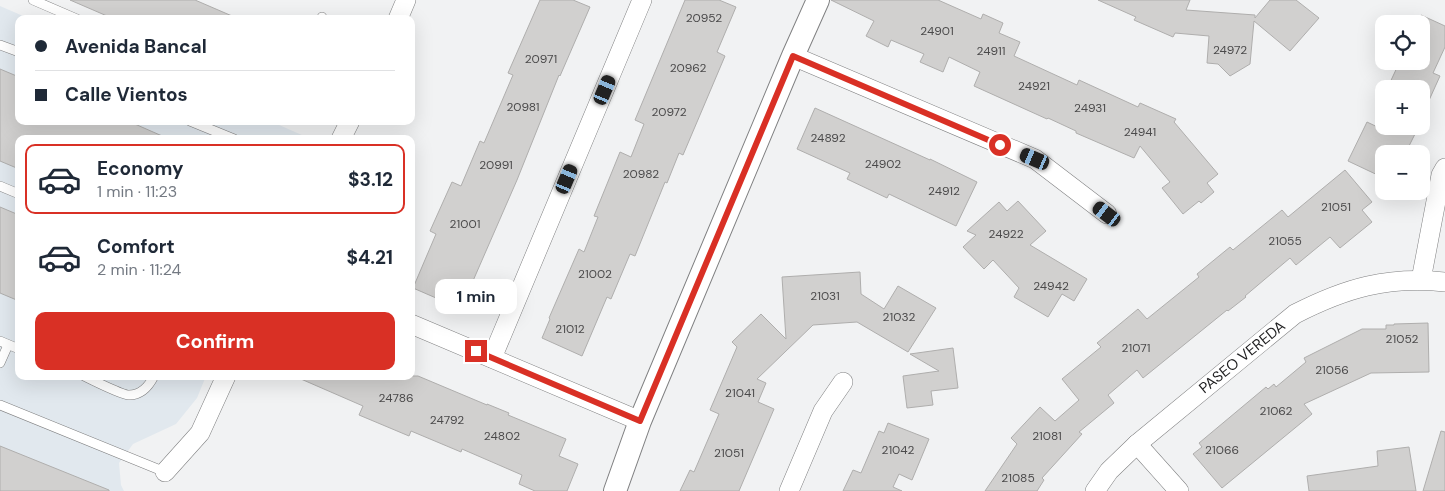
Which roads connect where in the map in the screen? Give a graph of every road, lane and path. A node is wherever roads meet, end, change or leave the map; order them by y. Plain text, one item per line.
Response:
1 (33, 0) edge
2 (406, 0) edge
3 (642, 0) edge
4 (818, 0) edge
5 (68, 15) edge
6 (400, 15) edge
7 (0, 45) edge
8 (15, 51) edge
9 (793, 56) junction
10 (200, 125) edge
11 (224, 135) edge
12 (1445, 168) edge
13 (0, 186) edge
14 (15, 192) edge
15 (1107, 214) dead end
16 (1421, 280) junction
17 (1445, 282) edge
18 (415, 326) edge
19 (4, 343) edge
20 (492, 358) junction
21 (0, 363) edge
22 (93, 380) edge
23 (152, 380) edge
24 (224, 380) edge
25 (843, 382) dead end
26 (0, 405) edge
27 (640, 421) junction
28 (1137, 444) junction
29 (165, 472) joint
30 (615, 491) edge
31 (789, 491) edge
32 (1095, 491) edge
33 (1179, 491) edge

1 - 5 lane
2 - 6 street
3 - 20 street
4 - 9 street
7 - 8 lane
9 - 15 street
9 - 27 street
10 - 11 lane
12 - 16 street
13 - 14 lane
16 - 17 street, PASEO VEREDA
16 - 28 street, PASEO VEREDA
18 - 20 street
19 - 21 lane
20 - 27 street
22 - 23 lane
24 - 29 street
25 - 31 street
26 - 29 lane
27 - 30 street
28 - 32 street, PASEO VEREDA
28 - 33 street

